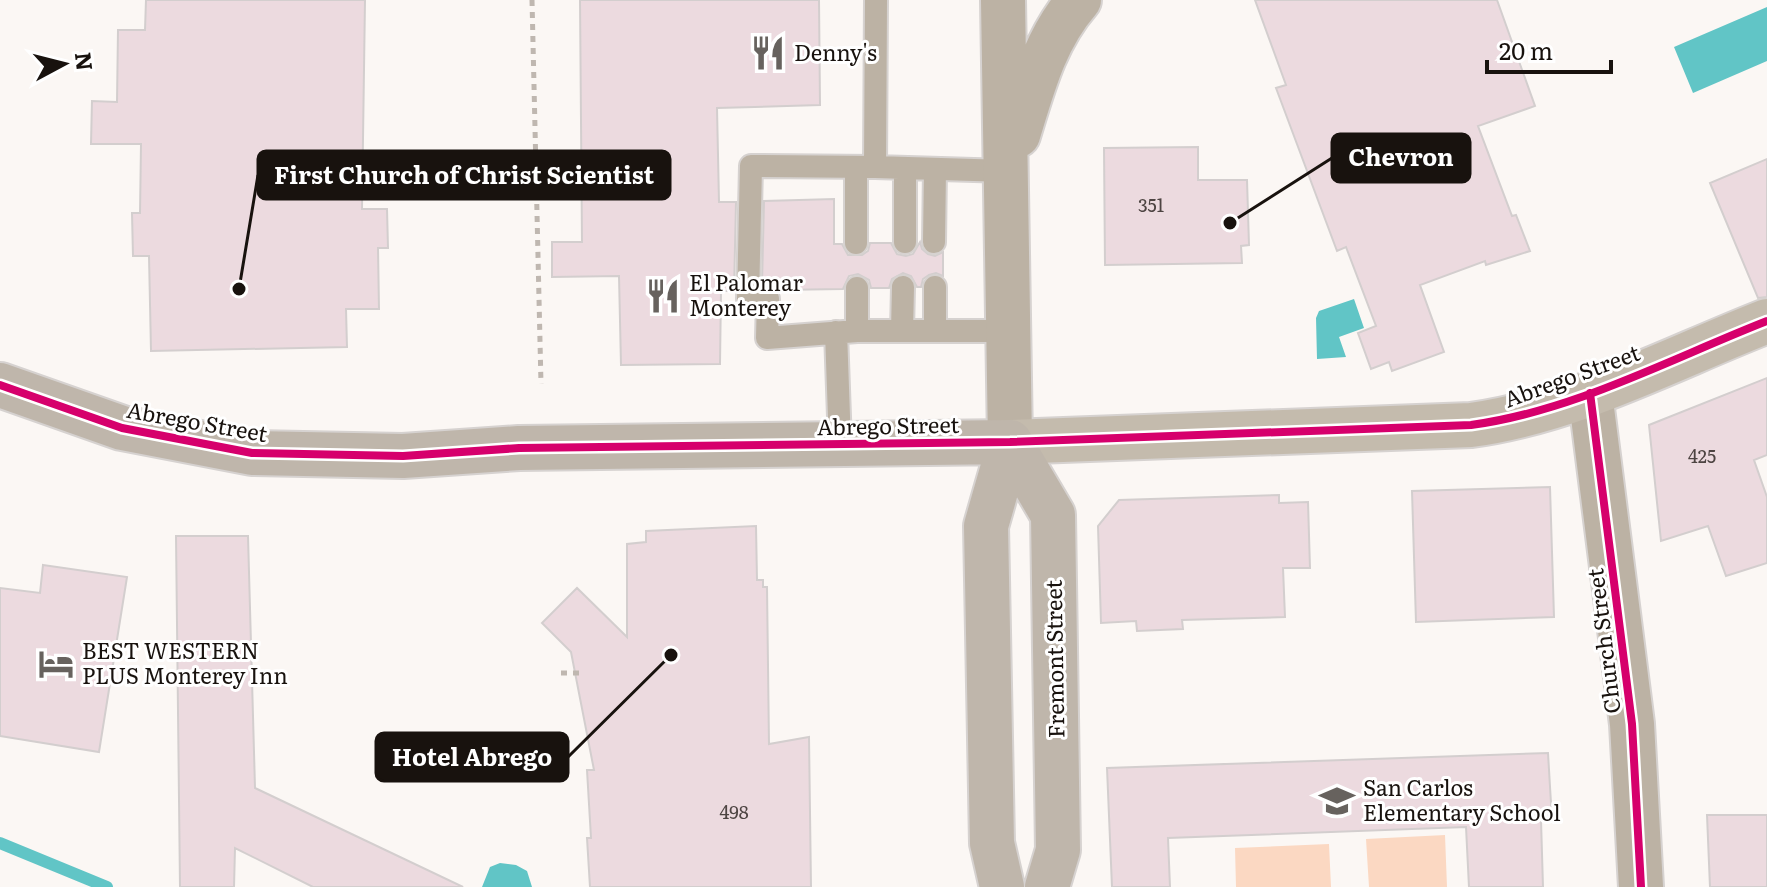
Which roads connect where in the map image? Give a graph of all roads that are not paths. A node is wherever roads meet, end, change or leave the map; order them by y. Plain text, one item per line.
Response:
1 (876, 0) edge
2 (1003, 0) edge
3 (1079, 0) edge
4 (866, 167) junction
5 (905, 169) junction
6 (935, 169) junction
7 (1007, 171) junction
8 (905, 242) dead end
9 (934, 242) dead end
10 (856, 243) dead end
11 (903, 287) dead end
12 (935, 287) dead end
13 (857, 288) dead end
14 (1767, 321) edge
15 (902, 331) junction
16 (935, 331) junction
17 (1008, 331) junction
18 (846, 332) junction
19 (0, 385) edge
20 (1590, 393) junction
21 (1010, 442) junction
22 (840, 445) junction
23 (1002, 887) edge
24 (1047, 887) edge
25 (1641, 887) edge

1 - 4 lane
2 - 7 street, Fremont Street
3 - 7 street, Fremont Street
4 - 5 lane
4 - 10 lane
4 - 18 lane
5 - 6 lane
5 - 8 lane
6 - 7 lane
6 - 9 lane
7 - 17 street, Fremont Street
11 - 15 lane
12 - 16 lane
13 - 18 lane
14 - 20 main road, Abrego Street
15 - 16 lane
15 - 18 lane
16 - 17 lane
17 - 21 street, Fremont Street
18 - 22 lane
19 - 22 main road, Abrego Street
20 - 21 main road, Abrego Street
20 - 25 street, Church Street
21 - 22 main road, Abrego Street
21 - 23 main road, Fremont Street
21 - 24 main road, Fremont Street

